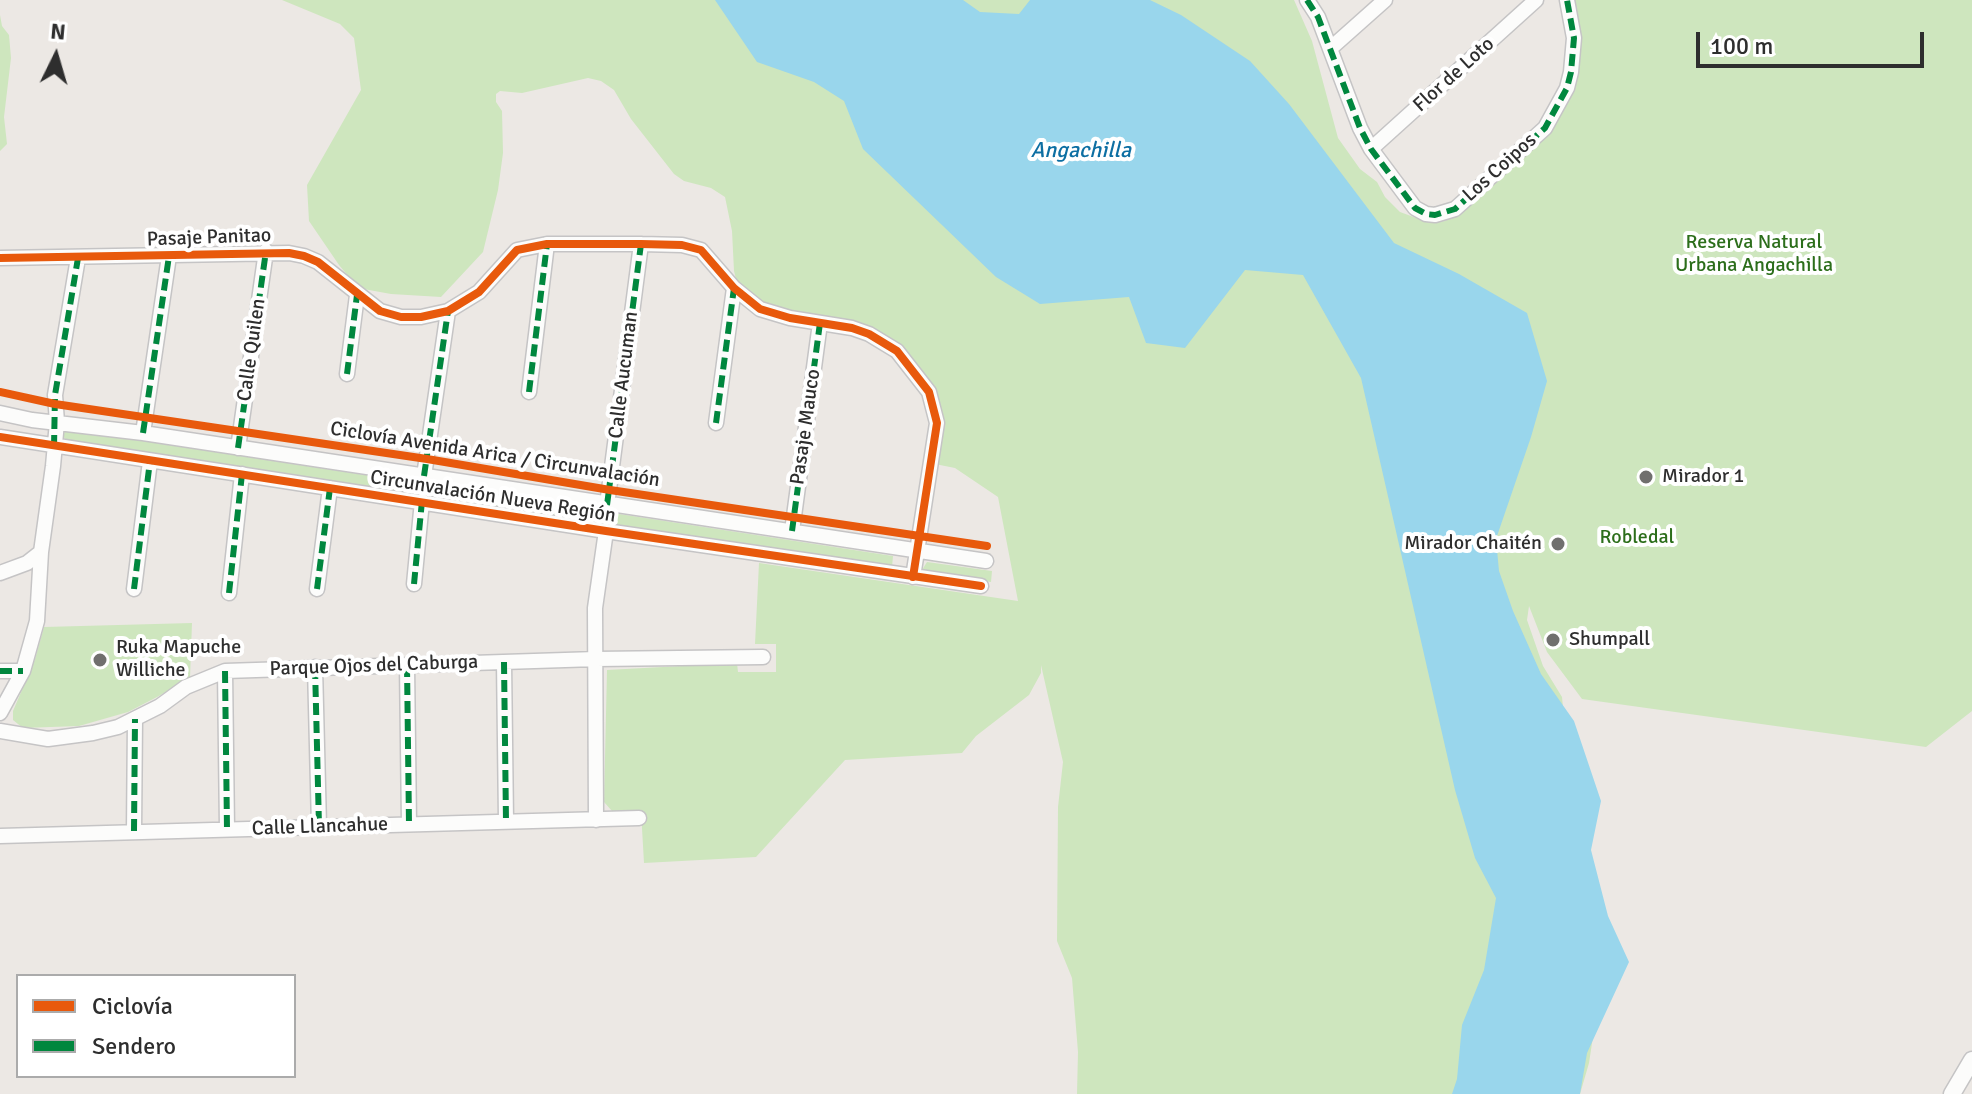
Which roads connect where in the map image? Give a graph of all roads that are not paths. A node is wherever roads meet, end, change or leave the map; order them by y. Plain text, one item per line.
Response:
1 (1307, 0) edge
2 (1385, 0) edge
3 (1536, 0) edge
4 (1567, 0) edge
5 (1331, 48) junction
6 (1371, 149) junction
7 (547, 244) junction
8 (641, 244) junction
9 (266, 251) junction
10 (169, 256) junction
11 (0, 258) edge
12 (78, 258) junction
13 (734, 288) junction
14 (357, 295) junction
15 (448, 311) junction
16 (820, 323) junction
17 (347, 374) dead end
18 (529, 392) dead end
19 (0, 413) edge
20 (57, 422) junction
21 (716, 423) dead end
22 (143, 433) junction
23 (0, 437) edge
24 (54, 447) junction
25 (238, 448) junction
26 (150, 461) junction
27 (242, 474) junction
28 (424, 476) junction
29 (330, 488) junction
30 (422, 501) junction
31 (607, 505) junction
32 (606, 531) junction
33 (792, 531) junction
34 (917, 551) junction
35 (41, 552) junction
36 (986, 561) dead end
37 (0, 573) edge
38 (913, 577) junction
39 (414, 584) dead end
40 (981, 586) dead end
41 (134, 589) dead end
42 (317, 589) dead end
43 (229, 593) dead end
44 (763, 657) dead end
45 (596, 659) junction
46 (504, 662) junction
47 (407, 665) junction
48 (315, 667) junction
49 (0, 671) edge
50 (23, 671) junction
51 (225, 671) junction
52 (0, 713) edge
53 (135, 719) junction
54 (0, 731) edge
55 (639, 818) dead end
56 (596, 820) junction
57 (506, 821) junction
58 (409, 824) junction
59 (319, 826) junction
60 (227, 829) junction
61 (134, 831) junction
62 (0, 836) edge
63 (1972, 1060) edge
64 (1952, 1094) edge

1 - 5 street, Los Coipos
2 - 5 street
3 - 6 street, Flor de Loto
4 - 6 street, Los Coipos
5 - 6 street, Los Coipos
7 - 8 street, Pasaje Panitao
7 - 15 street, Pasaje Panitao
7 - 18 street
8 - 13 street, Pasaje Panitao
8 - 31 street, Calle Aucuman
9 - 10 street, Pasaje Panitao
9 - 14 street, Pasaje Panitao
9 - 25 street, Calle Quilen
10 - 12 street, Pasaje Panitao
10 - 22 street
11 - 12 street, Pasaje Panitao
12 - 20 street
13 - 16 street, Pasaje Panitao
13 - 21 street
14 - 15 street, Pasaje Panitao
14 - 17 street
15 - 28 street
16 - 33 street, Pasaje Mauco
16 - 34 street, Pasaje Panitao
19 - 20 street, Circunvalación Nueva Región
20 - 22 street, Circunvalación Nueva Región
20 - 24 street
22 - 25 street, Circunvalación Nueva Región
23 - 24 street, Circunvalación Nueva Región
24 - 26 street, Circunvalación Nueva Región
24 - 35 street
25 - 28 street, Circunvalación Nueva Región
26 - 27 street, Circunvalación Nueva Región
26 - 41 street
27 - 29 street, Circunvalación Nueva Región
27 - 43 street
28 - 31 street, Circunvalación Nueva Región
29 - 30 street, Circunvalación Nueva Región
29 - 42 street
30 - 32 street, Circunvalación Nueva Región
30 - 39 street
31 - 33 street, Circunvalación Nueva Región
32 - 38 street, Circunvalación Nueva Región
32 - 45 street
33 - 34 street, Circunvalación Nueva Región
34 - 36 street, Circunvalación Nueva Región
34 - 38 street, Pasaje Panitao
35 - 37 street
35 - 50 street
38 - 40 street, Circunvalación Nueva Región
44 - 45 street, Parque Ojos del Caburga
45 - 46 street, Parque Ojos del Caburga
45 - 56 street
46 - 47 street, Parque Ojos del Caburga
46 - 57 street
47 - 48 street, Parque Ojos del Caburga
47 - 58 street
48 - 51 street, Parque Ojos del Caburga
48 - 59 street
49 - 50 street
50 - 52 street
51 - 53 street, Parque Ojos del Caburga
51 - 60 street
53 - 54 street, Parque Ojos del Caburga
53 - 61 street
55 - 56 street, Calle Llancahue
56 - 57 street, Calle Llancahue
57 - 58 street, Calle Llancahue
58 - 59 street, Calle Llancahue
59 - 60 street, Calle Llancahue
60 - 61 street, Calle Llancahue
61 - 62 street, Calle Llancahue
63 - 64 street

